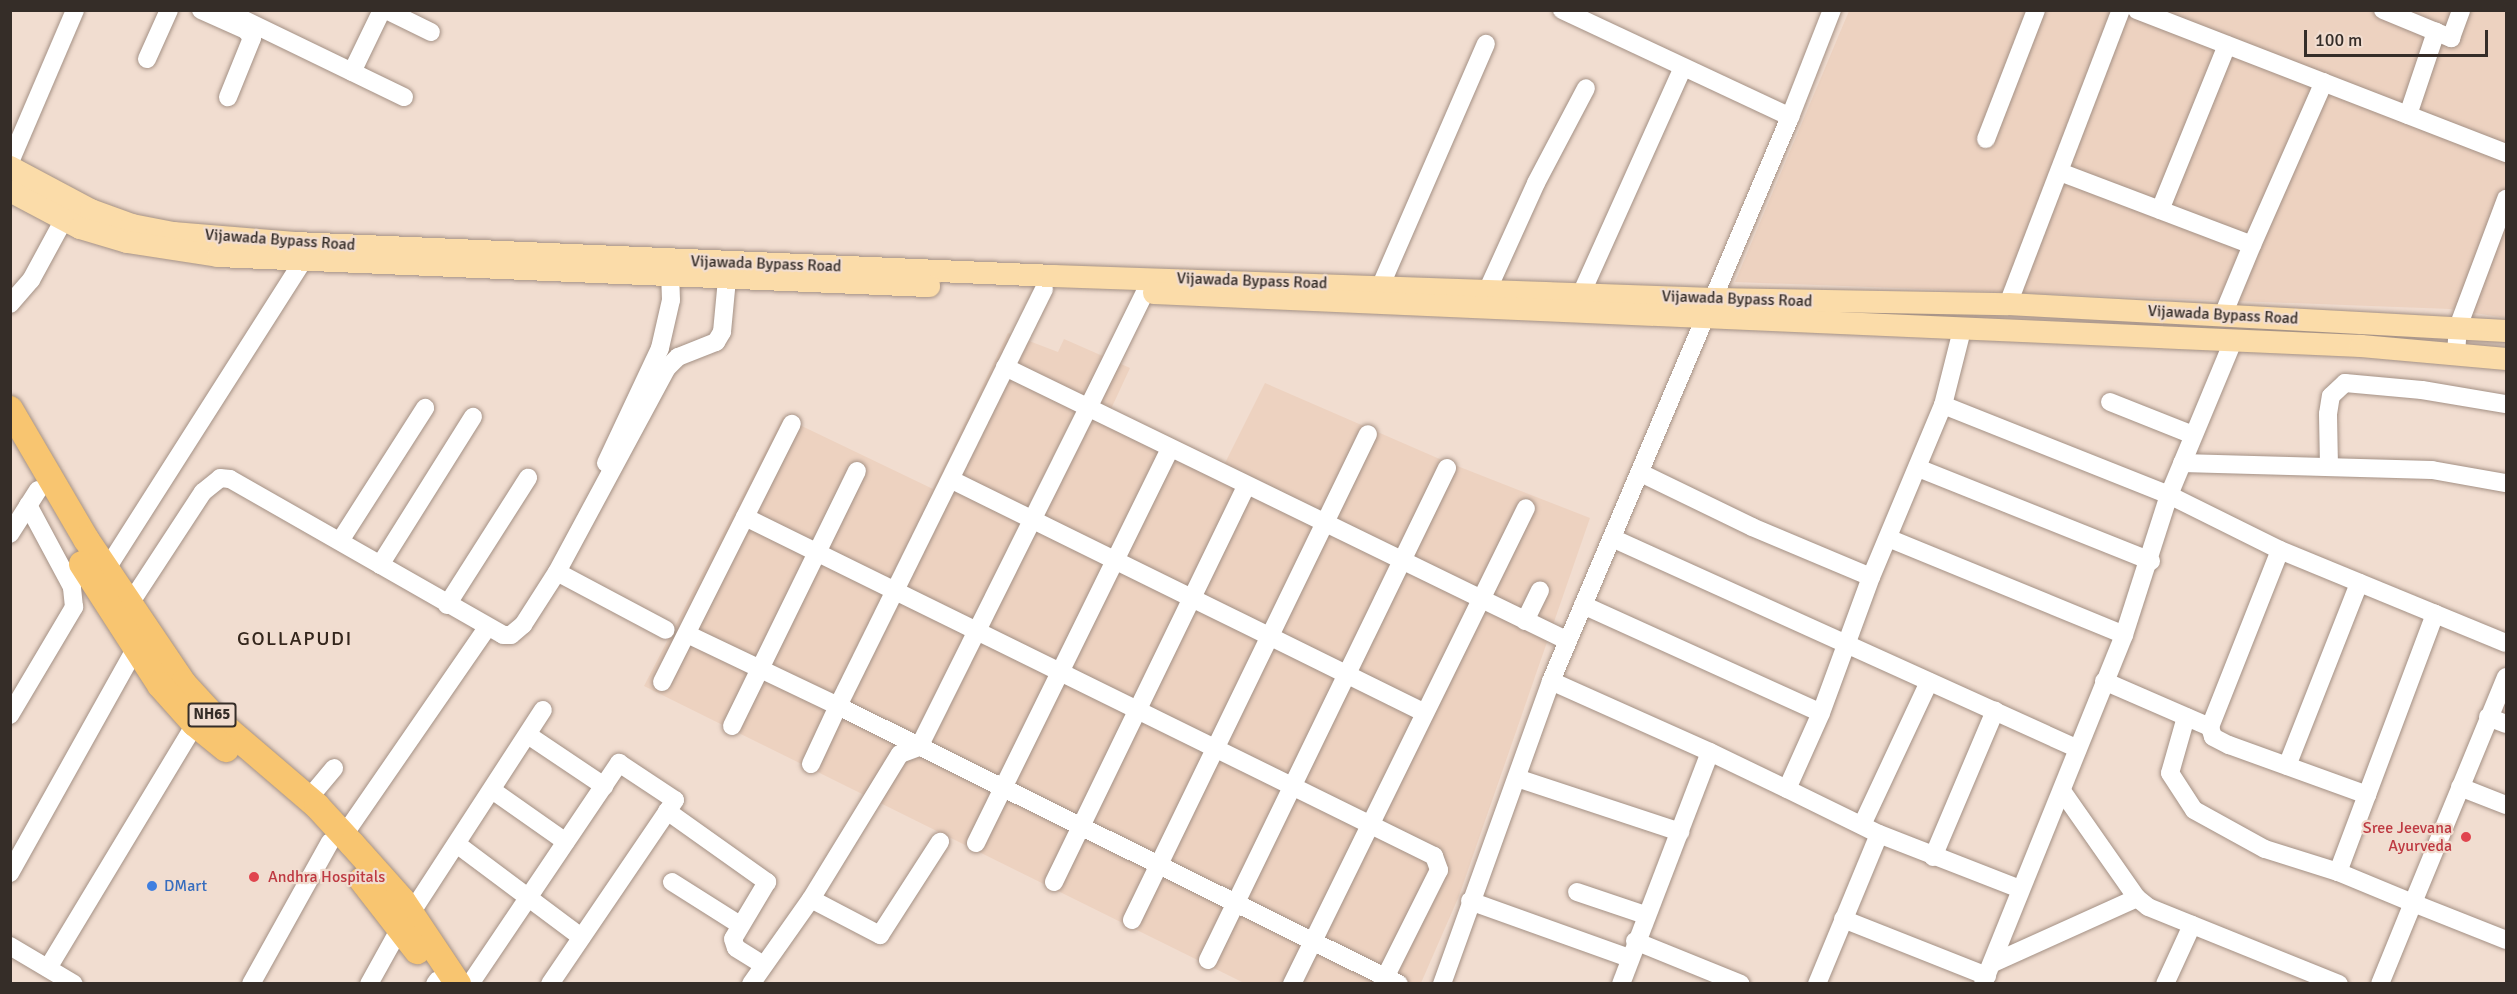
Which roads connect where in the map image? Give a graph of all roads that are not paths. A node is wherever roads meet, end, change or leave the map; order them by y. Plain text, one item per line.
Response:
1 (75, 10) edge
2 (169, 10) edge
3 (201, 10) edge
4 (224, 10) edge
5 (384, 10) edge
6 (1562, 10) edge
7 (1832, 10) edge
8 (2036, 10) edge
9 (2121, 10) edge
10 (2137, 10) edge
11 (2383, 10) edge
12 (2461, 10) edge
13 (431, 32) dead end
14 (2436, 32) junction
15 (1486, 44) dead end
16 (2227, 45) junction
17 (147, 59) dead end
18 (1682, 69) junction
19 (352, 72) junction
20 (2324, 82) junction
21 (1586, 88) dead end
22 (228, 97) dead end
23 (404, 97) dead end
24 (2408, 115) junction
25 (1790, 117) junction
26 (1986, 138) dead end
27 (2506, 153) edge
28 (10, 162) edge
29 (10, 167) edge
30 (2060, 172) junction
31 (10, 192) edge
32 (2506, 199) edge
33 (2160, 210) junction
34 (63, 221) junction
35 (2252, 245) junction
36 (302, 261) junction
37 (670, 277) junction
38 (727, 279) junction
39 (1146, 285) junction
40 (1381, 285) junction
41 (1044, 289) junction
42 (1488, 289) junction
43 (1582, 292) junction
44 (10, 304) edge
45 (2008, 304) junction
46 (1710, 308) junction
47 (2223, 315) junction
48 (2458, 327) junction
49 (1962, 330) junction
50 (2506, 331) edge
51 (2233, 341) junction
52 (2456, 354) junction
53 (2506, 359) edge
54 (1005, 367) junction
55 (2110, 402) dead end
56 (2506, 404) edge
57 (1943, 405) junction
58 (425, 408) dead end
59 (1088, 408) junction
60 (10, 409) edge
61 (473, 417) dead end
62 (792, 424) dead end
63 (1368, 434) dead end
64 (2193, 435) junction
65 (10, 442) edge
66 (1170, 448) junction
67 (2182, 463) junction
68 (2329, 467) junction
69 (1447, 468) dead end
70 (1918, 468) junction
71 (857, 471) dead end
72 (1641, 473) junction
73 (528, 478) dead end
74 (952, 480) junction
75 (597, 481) dead end
76 (2506, 483) edge
77 (1247, 485) junction
78 (2169, 495) junction
79 (33, 497) junction
80 (1526, 507) dead end
81 (745, 517) junction
82 (1033, 520) junction
83 (1325, 523) junction
84 (10, 534) edge
85 (1612, 538) junction
86 (1888, 538) junction
87 (340, 541) junction
88 (2280, 550) junction
89 (817, 552) junction
90 (1115, 560) junction
91 (1401, 560) junction
92 (2151, 561) junction
93 (380, 565) junction
94 (106, 570) junction
95 (557, 572) junction
96 (1871, 577) junction
97 (2359, 583) junction
98 (1540, 590) dead end
99 (896, 592) junction
100 (1192, 596) junction
101 (1481, 600) junction
102 (129, 605) junction
103 (447, 605) junction
104 (1583, 605) junction
105 (2435, 614) junction
106 (1525, 621) junction
107 (487, 628) junction
108 (666, 630) dead end
109 (978, 632) junction
110 (687, 634) junction
111 (2124, 635) junction
112 (1271, 636) junction
113 (1568, 641) junction
114 (2506, 643) edge
115 (1845, 645) junction
116 (135, 649) junction
117 (762, 669) junction
118 (1062, 671) junction
119 (1345, 674) junction
120 (2506, 677) edge
121 (1551, 681) junction
122 (2104, 681) junction
123 (662, 682) dead end
124 (1929, 682) junction
125 (838, 706) junction
126 (1138, 709) junction
127 (543, 710) dead end
128 (1995, 711) junction
129 (1425, 713) junction
130 (1821, 713) junction
131 (10, 715) edge
132 (2186, 717) junction
133 (2488, 717) junction
134 (195, 724) junction
135 (2506, 724) edge
136 (732, 726) dead end
137 (2210, 727) junction
138 (528, 735) junction
139 (920, 747) junction
140 (2076, 748) junction
141 (1216, 750) junction
142 (1710, 752) junction
143 (811, 764) dead end
144 (2287, 766) junction
145 (334, 768) dead end
146 (1517, 778) junction
147 (604, 786) junction
148 (1290, 786) junction
149 (2460, 787) junction
150 (1002, 789) junction
151 (1787, 789) junction
152 (492, 790) junction
153 (2062, 791) junction
154 (2367, 795) junction
155 (309, 798) junction
156 (2506, 805) edge
157 (667, 812) junction
158 (1370, 825) junction
159 (1862, 825) junction
160 (1078, 827) junction
161 (1680, 832) junction
162 (1879, 834) junction
163 (337, 838) junction
164 (566, 842) junction
165 (940, 842) dead end
166 (976, 843) dead end
167 (458, 845) junction
168 (1933, 857) junction
169 (1158, 866) junction
170 (2338, 872) junction
171 (10, 873) edge
172 (672, 882) dead end
173 (1053, 882) dead end
174 (2020, 889) junction
175 (1577, 892) dead end
176 (530, 898) junction
177 (2138, 898) junction
178 (812, 899) junction
179 (1470, 901) junction
180 (1234, 903) junction
181 (2413, 903) junction
182 (1645, 915) junction
183 (1843, 919) junction
184 (406, 920) junction
185 (1132, 920) dead end
186 (740, 925) junction
187 (2192, 925) junction
188 (582, 937) junction
189 (1311, 940) junction
190 (2506, 940) edge
191 (10, 946) edge
192 (1632, 949) junction
193 (1208, 960) dead end
194 (763, 965) junction
195 (48, 968) junction
196 (1988, 974) edge
197 (1389, 981) edge
198 (1734, 982) edge
199 (1822, 982) edge
200 (442, 983) edge
201 (74, 984) edge
202 (251, 984) edge
203 (369, 984) edge
204 (470, 984) edge
205 (550, 984) edge
206 (751, 984) edge
207 (1292, 984) edge
208 (1442, 984) edge
209 (1622, 984) edge
210 (2165, 984) edge
211 (2339, 984) edge
212 (2380, 984) edge

1 - 28 street
2 - 17 street
3 - 22 street
4 - 19 street
5 - 13 street
5 - 19 street
6 - 18 street
7 - 25 street
8 - 26 street
9 - 30 street
10 - 16 street
11 - 14 street
12 - 14 street
14 - 24 street
15 - 40 street
16 - 20 street
16 - 33 street
18 - 25 street
18 - 43 street
19 - 23 street
20 - 24 street
20 - 35 street
21 - 42 street
24 - 27 street
25 - 46 street
29 - 39 main road, Vijawada Bypass Road
30 - 33 street
30 - 45 street
31 - 34 main road, Vijawada Bypass Road
32 - 48 street
33 - 35 street
34 - 36 main road, Vijawada Bypass Road
34 - 44 street
35 - 47 street
36 - 37 main road, Vijawada Bypass Road
36 - 94 street
37 - 38 main road, Vijawada Bypass Road
37 - 75 street
38 - 41 main road, Vijawada Bypass Road
38 - 95 street
39 - 40 main road, Vijawada Bypass Road
39 - 41 main road, Vijawada Bypass Road
39 - 46 main road, Vijawada Bypass Road
39 - 59 street
40 - 42 main road, Vijawada Bypass Road
41 - 54 street
42 - 43 main road, Vijawada Bypass Road
43 - 46 main road, Vijawada Bypass Road
45 - 46 main road, Vijawada Bypass Road
45 - 47 main road, Vijawada Bypass Road
46 - 49 main road, Vijawada Bypass Road
46 - 72 street
47 - 48 main road, Vijawada Bypass Road
48 - 50 main road, Vijawada Bypass Road
48 - 52 street
49 - 51 main road, Vijawada Bypass Road
49 - 57 street
51 - 52 main road, Vijawada Bypass Road
51 - 64 street
52 - 53 main road, Vijawada Bypass Road
54 - 59 street
54 - 74 street
55 - 64 street
56 - 68 street
57 - 70 street
57 - 78 street
58 - 87 street
59 - 66 street
59 - 82 street
60 - 94 highway, NH65
61 - 93 street
62 - 81 street
63 - 83 street
64 - 67 street
65 - 79 highway, NH65
66 - 77 street
66 - 90 street
67 - 68 street
67 - 78 street
68 - 76 street
69 - 91 street
70 - 86 street
70 - 92 street
71 - 89 street
72 - 85 street
72 - 96 street
73 - 103 street
74 - 82 street
74 - 99 street
77 - 83 street
77 - 100 street
78 - 88 street
78 - 92 street
79 - 84 street
79 - 116 highway, NH65
79 - 131 street
80 - 101 street
81 - 89 street
81 - 110 street
82 - 90 street
82 - 109 street
83 - 91 street
83 - 112 street
85 - 104 street
85 - 115 street
86 - 96 street
86 - 111 street
87 - 93 street
87 - 102 street
88 - 97 street
88 - 137 street
89 - 99 street
89 - 117 street
90 - 100 street
90 - 118 street
91 - 101 street
91 - 119 street
92 - 111 street
93 - 103 street
94 - 102 highway, NH65
95 - 107 street
95 - 108 street
96 - 115 street
97 - 105 street
97 - 144 street
98 - 106 street
99 - 109 street
99 - 125 street
100 - 112 street
100 - 126 street
101 - 106 street
101 - 129 street
102 - 155 highway, NH65
103 - 107 street
104 - 113 street
104 - 130 street
105 - 114 street
105 - 154 street
106 - 113 street
107 - 163 street
109 - 118 street
109 - 139 street
110 - 117 street
110 - 123 street
111 - 122 street
112 - 119 street
112 - 141 street
113 - 121 street
115 - 124 street
115 - 130 street
116 - 134 highway, NH65
116 - 171 street
117 - 125 street
117 - 136 street
118 - 126 street
118 - 150 street
119 - 129 street
119 - 148 street
120 - 133 street
121 - 142 street
121 - 146 street
122 - 132 street
122 - 140 street
124 - 128 street
124 - 159 street
125 - 139 street
125 - 143 street
126 - 141 street
126 - 160 street
127 - 138 street
128 - 140 street
128 - 168 street
129 - 158 street
130 - 151 street
132 - 137 street
132 - 170 street
133 - 135 street
133 - 149 street
134 - 163 highway, NH65
134 - 195 street
137 - 144 street
138 - 147 street
138 - 152 street
139 - 150 street
139 - 178 street
140 - 153 street
141 - 148 street
141 - 169 street
142 - 151 street
142 - 161 street
144 - 154 street
145 - 155 street
146 - 161 street
146 - 179 street
147 - 157 street
147 - 164 street
148 - 158 street
148 - 180 street
149 - 156 street
149 - 181 street
150 - 160 street
150 - 166 street
151 - 159 street
152 - 164 street
152 - 167 street
153 - 174 street
153 - 177 street
154 - 170 street
155 - 163 highway, NH65
157 - 186 street
157 - 188 street
158 - 189 street
158 - 197 street
159 - 162 street
160 - 169 street
160 - 173 street
161 - 182 street
162 - 168 street
162 - 183 street
163 - 184 highway, NH65
163 - 202 street
164 - 176 street
165 - 178 street
167 - 176 street
167 - 184 street
168 - 174 street
169 - 180 street
169 - 185 street
170 - 181 street
172 - 186 street
174 - 196 street
175 - 182 street
176 - 188 street
176 - 204 street
177 - 187 street
177 - 196 street
178 - 194 street
179 - 192 street
179 - 208 street
180 - 189 street
180 - 193 street
181 - 190 street
181 - 212 street
182 - 192 street
183 - 196 street
183 - 199 street
184 - 200 highway, NH65
184 - 203 street
186 - 194 street
187 - 210 street
187 - 211 street
188 - 205 street
189 - 197 street
189 - 207 street
191 - 195 street
192 - 198 street
192 - 209 street
194 - 206 street
195 - 201 street

